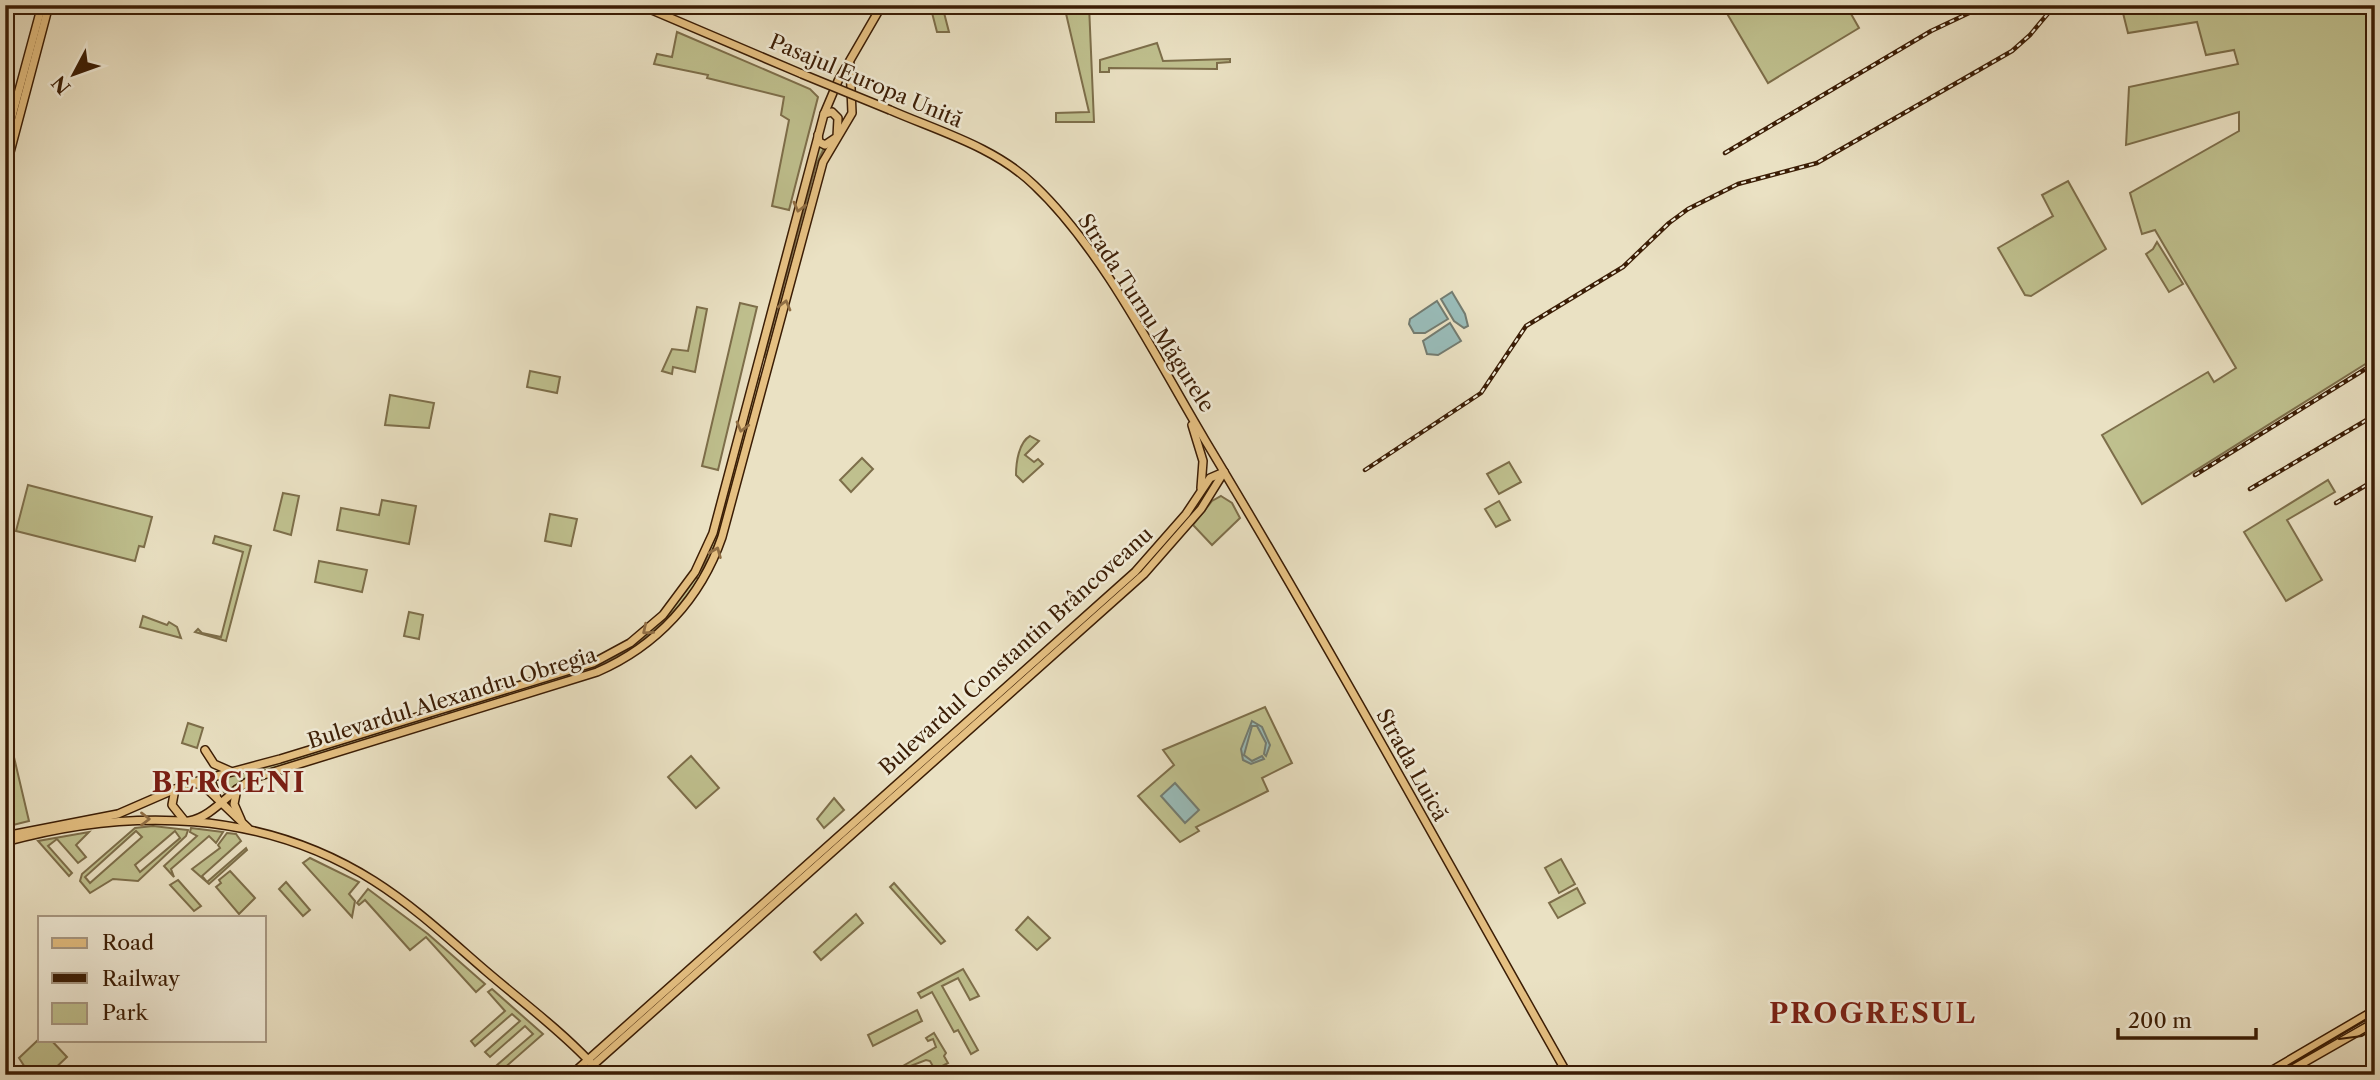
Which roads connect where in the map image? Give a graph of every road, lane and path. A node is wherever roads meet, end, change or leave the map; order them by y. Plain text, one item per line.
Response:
1 (42, 5) edge
2 (49, 5) edge
3 (640, 5) edge
4 (882, 5) edge
5 (854, 53) junction
6 (32, 56) junction
7 (824, 114) junction
8 (818, 135) junction
9 (837, 137) junction
10 (5, 142) edge
11 (5, 172) edge
12 (1029, 180) joint
13 (757, 368) junction
14 (768, 371) junction
15 (1182, 400) junction
16 (1224, 472) junction
17 (1235, 489) junction
18 (1195, 501) junction
19 (1206, 502) junction
20 (1111, 598) junction
21 (437, 711) junction
22 (440, 720) junction
23 (205, 750) dead end
24 (230, 772) junction
25 (211, 779) junction
26 (193, 782) junction
27 (239, 786) junction
28 (175, 789) junction
29 (211, 794) junction
30 (219, 802) junction
31 (208, 811) junction
32 (187, 821) junction
33 (248, 828) junction
34 (5, 836) edge
35 (5, 842) edge
36 (2375, 1010) edge
37 (2375, 1022) edge
38 (2329, 1037) junction
39 (2334, 1045) junction
40 (590, 1063) junction
41 (571, 1075) edge
42 (582, 1075) edge
43 (1568, 1075) edge
44 (2264, 1075) edge
45 (2282, 1075) edge

1 - 6 main road
2 - 6 main road
3 - 12 main road, Pasajul Europa Unită, bridge
4 - 5 main road, Bulevardul Alexandru Obregia
5 - 7 main road, Bulevardul Alexandru Obregia
5 - 9 main road, Bulevardul Alexandru Obregia
6 - 10 main road
6 - 11 main road
7 - 8 main road, Bulevardul Alexandru Obregia
7 - 9 main road
8 - 9 main road
8 -> 13 main road, Bulevardul Alexandru Obregia
14 -> 9 main road, Bulevardul Alexandru Obregia
12 - 15 main road, Strada Turnu Măgurele
13 - 14 main road
13 -> 21 main road, Bulevardul Alexandru Obregia
22 -> 14 main road, Bulevardul Alexandru Obregia
15 - 16 main road, Strada Turnu Măgurele
15 - 18 main road
16 - 17 main road, Strada Luică
16 - 18 main road, Bulevardul Constantin Brâncoveanu
16 - 19 main road, Bulevardul Constantin Brâncoveanu
17 - 19 main road
17 - 43 main road, Strada Luică
18 - 20 main road, Bulevardul Constantin Brâncoveanu
19 - 20 main road, Bulevardul Constantin Brâncoveanu
20 - 40 main road, Bulevardul Constantin Brâncoveanu
21 - 22 main road
21 - 24 main road, Bulevardul Alexandru Obregia
22 - 27 main road, Bulevardul Alexandru Obregia
23 - 24 main road
24 - 25 main road, Bulevardul Alexandru Obregia
25 - 26 main road, Bulevardul Alexandru Obregia
25 - 29 main road
25 - 30 main road
26 - 28 main road
26 - 29 main road
27 - 30 main road, Bulevardul Alexandru Obregia
27 - 33 main road
28 - 32 main road
28 - 34 main road
29 - 30 main road
29 - 31 main road
30 - 31 main road, Bulevardul Alexandru Obregia
30 - 33 main road
31 - 32 main road
32 - 33 main road
35 -> 32 main road
33 - 40 main road
36 - 38 main road
37 - 39 main road
38 - 39 main road
38 - 44 main road
39 - 45 main road
40 - 41 main road, Bulevardul Constantin Brâncoveanu
40 - 42 main road, Bulevardul Constantin Brâncoveanu

